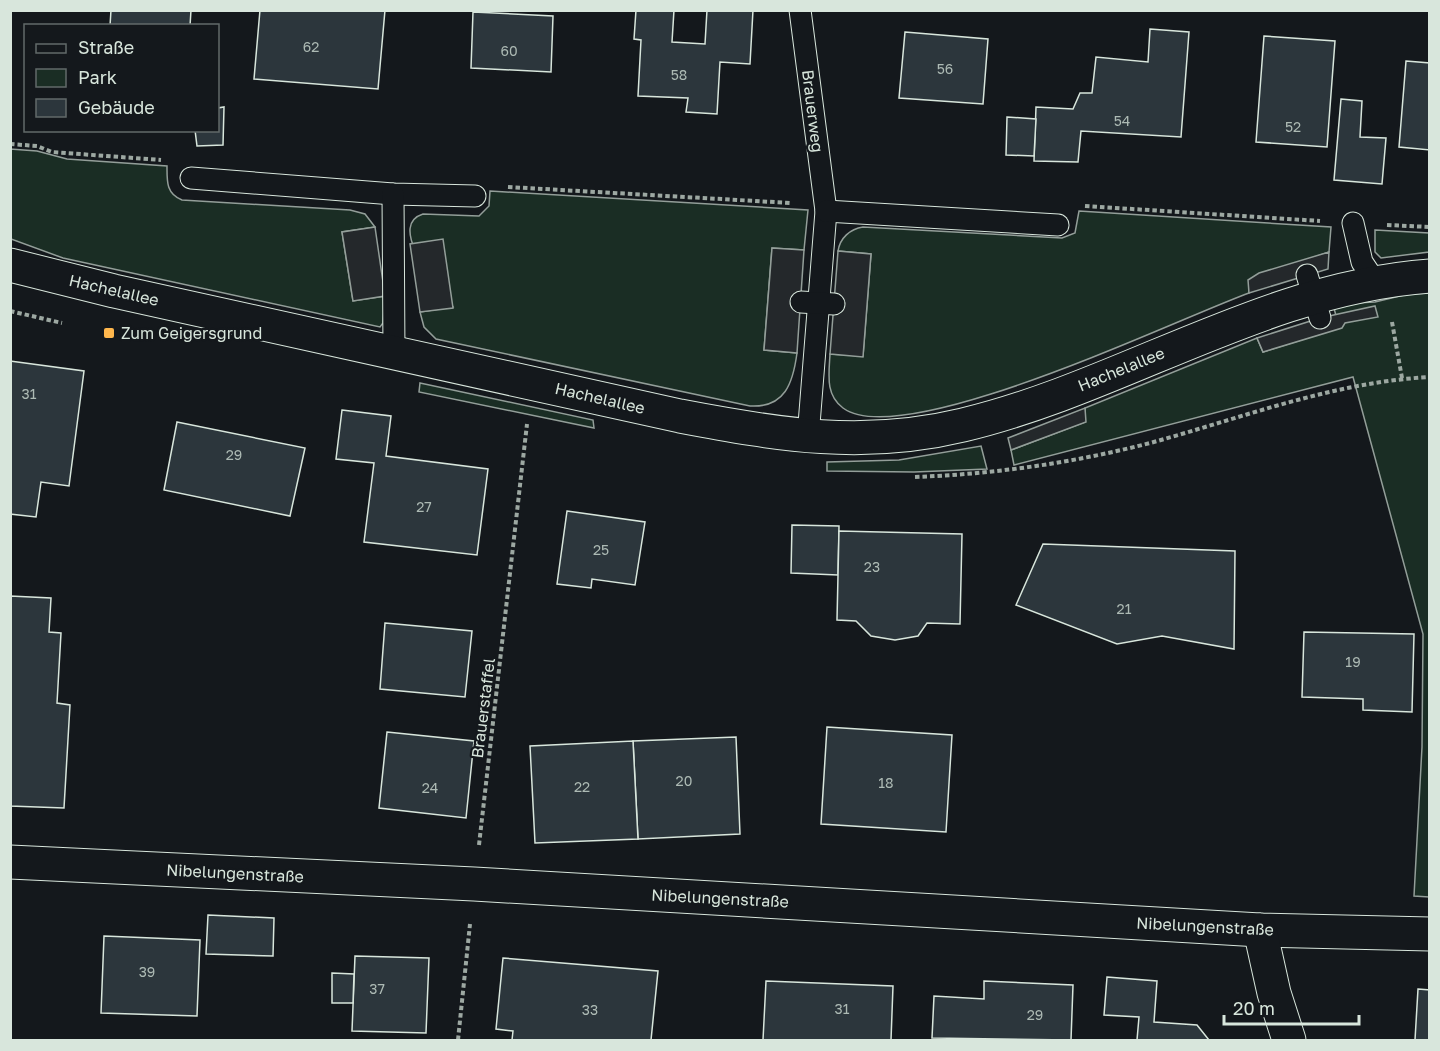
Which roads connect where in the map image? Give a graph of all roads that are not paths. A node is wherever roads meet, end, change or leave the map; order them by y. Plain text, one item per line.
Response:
1 (800, 10) edge
2 (191, 178) road end
3 (393, 194) junction
4 (475, 196) road end
5 (826, 211) junction
6 (1353, 223) road end
7 (1058, 225) road end
8 (10, 265) edge
9 (1430, 276) edge
10 (1376, 284) junction
11 (394, 352) junction
12 (808, 437) junction
13 (10, 862) edge
14 (1260, 930) junction
15 (1430, 934) edge
16 (1289, 1041) edge

1 - 5 lane, Brauerweg
2 - 3 lane
3 - 4 lane
3 - 11 lane
5 - 7 lane
5 - 12 lane
6 - 10 lane
8 - 11 street, Hachelallee
9 - 10 street, Hachelallee
10 - 12 street, Hachelallee
11 - 12 street, Hachelallee
13 - 14 street, Nibelungenstraße
14 - 15 street, Nibelungenstraße
14 - 16 street

